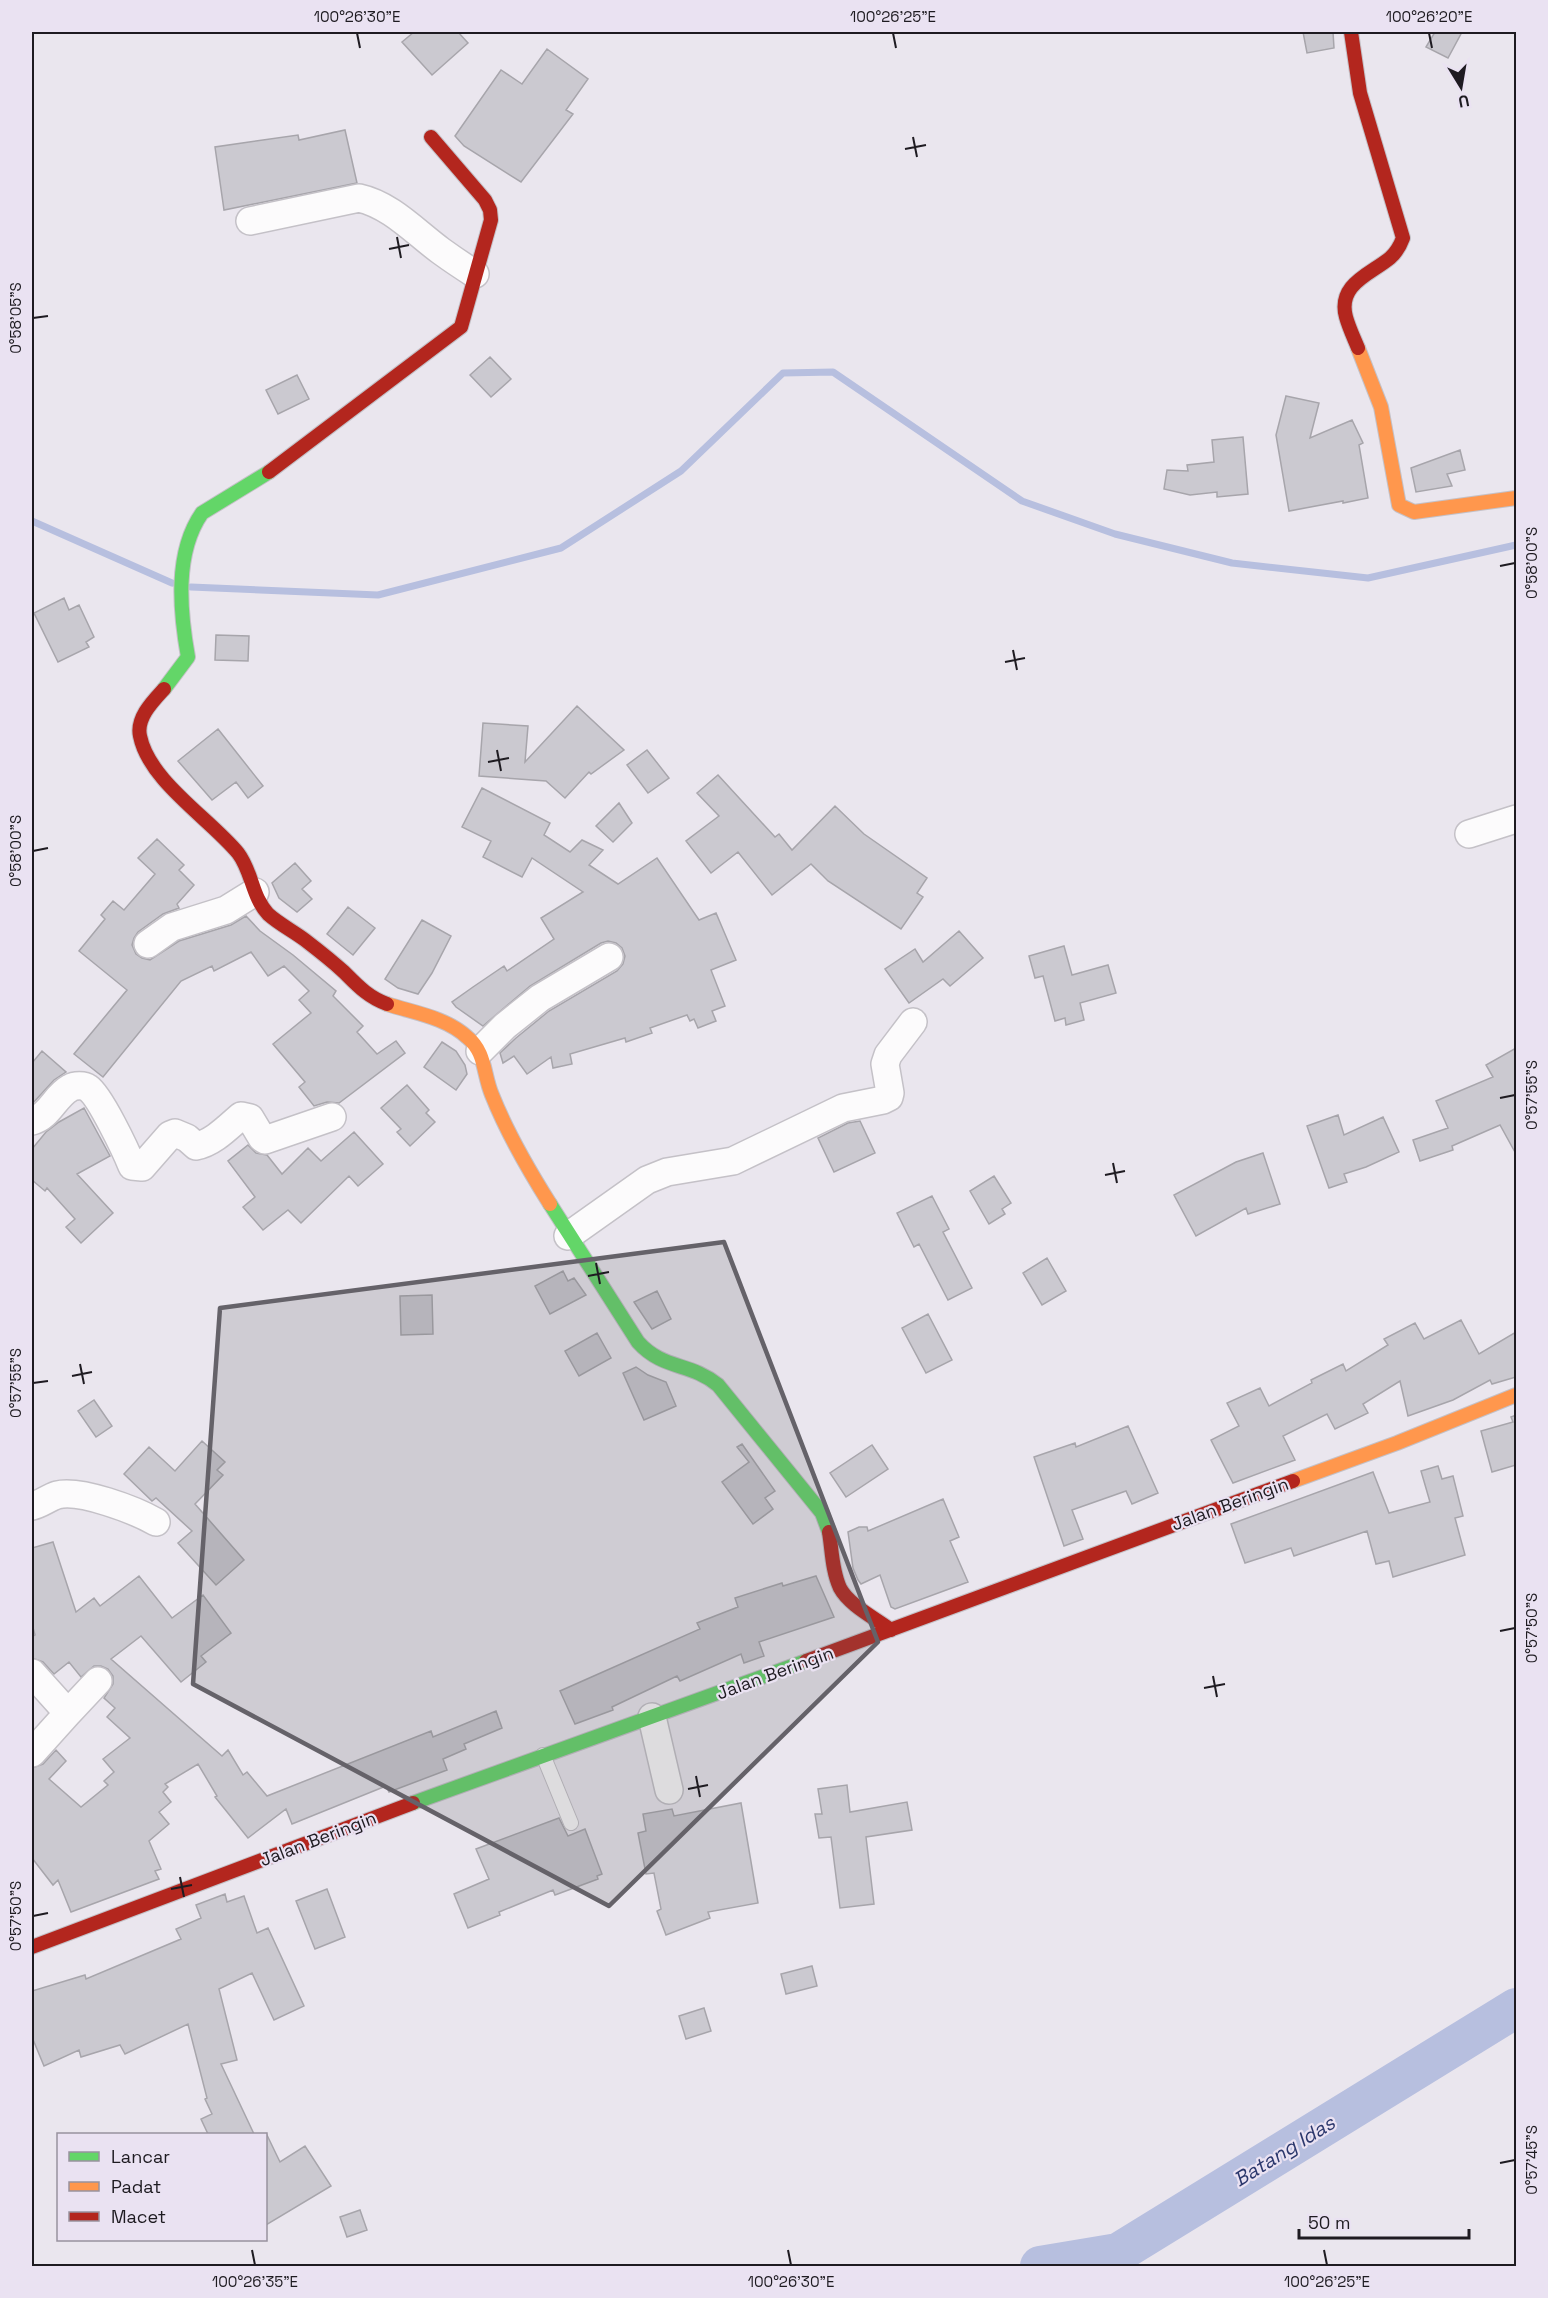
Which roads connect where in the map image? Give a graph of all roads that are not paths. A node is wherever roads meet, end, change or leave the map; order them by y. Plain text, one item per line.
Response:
1 (1351, 32) edge
2 (431, 137) dead end
3 (250, 221) dead end
4 (476, 274) junction
5 (1516, 498) edge
6 (1516, 819) edge
7 (1469, 834) dead end
8 (255, 892) junction
9 (148, 944) dead end
10 (609, 957) dead end
11 (913, 1022) dead end
12 (480, 1051) junction
13 (332, 1118) dead end
14 (32, 1121) edge
15 (568, 1236) junction
16 (1516, 1395) edge
17 (32, 1506) edge
18 (156, 1522) dead end
19 (891, 1630) junction
20 (32, 1673) edge
21 (98, 1681) dead end
22 (68, 1713) junction
23 (652, 1717) junction
24 (32, 1753) edge
25 (543, 1755) junction
26 (669, 1790) dead end
27 (571, 1823) dead end
28 (32, 1947) edge

1 - 5 street
2 - 4 street
3 - 4 street
4 - 8 street
6 - 7 street
8 - 9 street
8 - 12 street
10 - 12 street
11 - 15 street
12 - 15 street
13 - 14 street
15 - 19 street
16 - 19 street, Jalan Beringin
17 - 18 street
19 - 23 street, Jalan Beringin
20 - 22 street
21 - 22 street
22 - 24 street
23 - 25 street, Jalan Beringin
23 - 26 street
25 - 27 lane
25 - 28 street, Jalan Beringin

